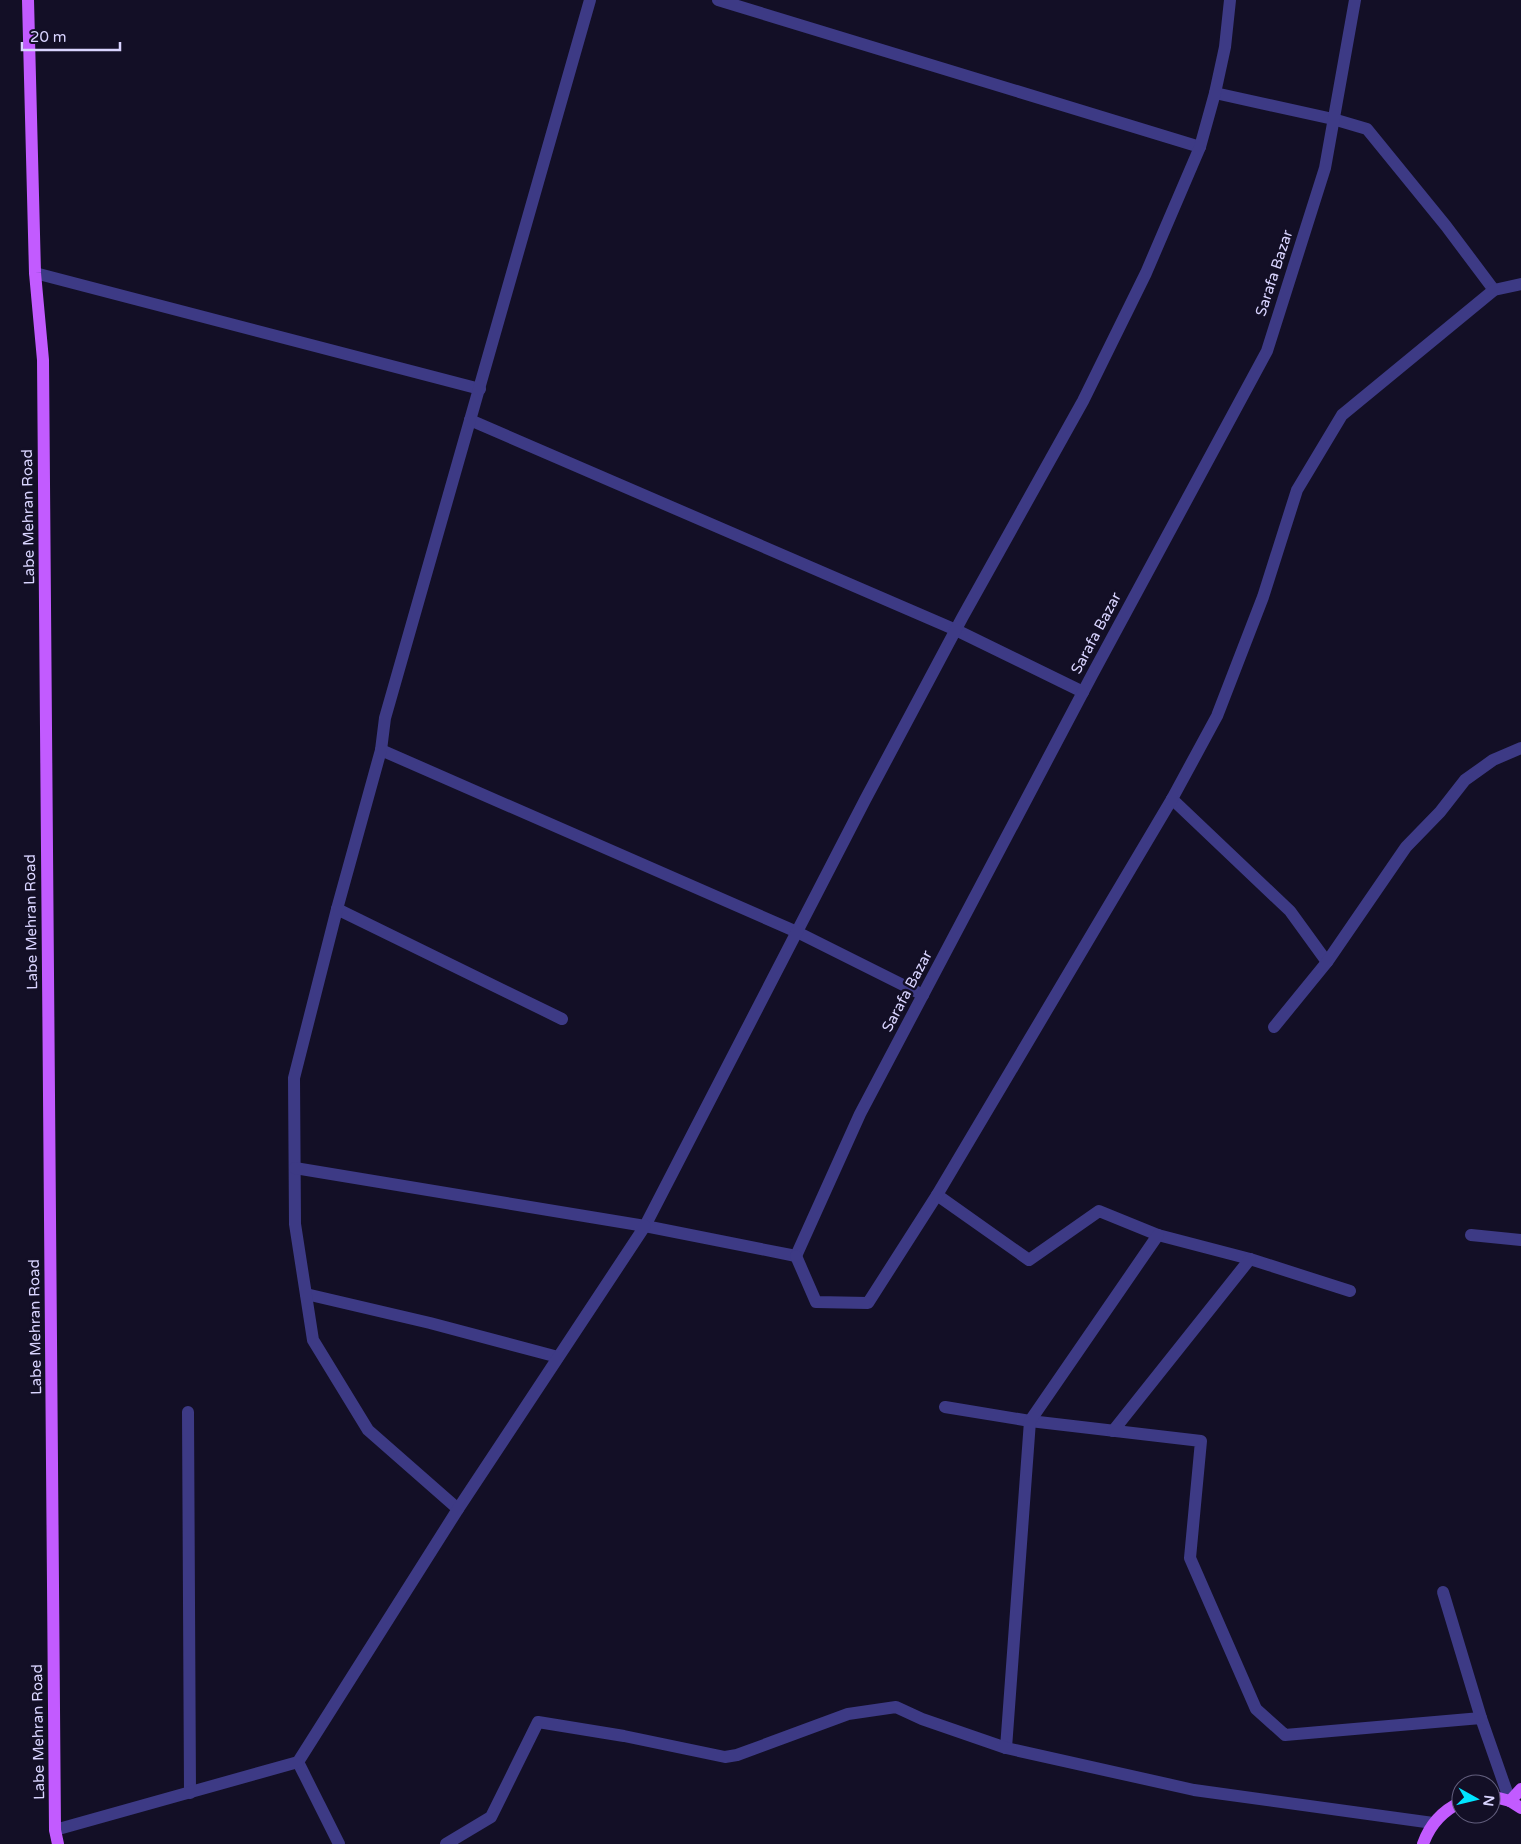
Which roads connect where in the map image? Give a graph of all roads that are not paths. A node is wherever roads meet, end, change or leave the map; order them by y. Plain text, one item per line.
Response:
1 (28, 0) edge
2 (590, 0) edge
3 (718, 0) edge
4 (1230, 0) edge
5 (1356, 0) edge
6 (1215, 93) junction
7 (1333, 119) junction
8 (1200, 147) junction
9 (35, 273) junction
10 (1521, 284) edge
11 (1494, 290) junction
12 (480, 389) junction
13 (470, 420) junction
14 (956, 630) junction
15 (1083, 692) junction
16 (1521, 748) edge
17 (381, 750) junction
18 (1172, 800) junction
19 (337, 909) junction
20 (797, 932) junction
21 (1327, 962) junction
22 (923, 995) junction
23 (562, 1019) dead end
24 (1274, 1027) dead end
25 (295, 1168) junction
26 (937, 1195) junction
27 (645, 1226) junction
28 (1158, 1235) junction
29 (1471, 1235) dead end
30 (1521, 1240) edge
31 (796, 1256) junction
32 (1250, 1260) junction
33 (1350, 1290) dead end
34 (306, 1294) junction
35 (558, 1357) junction
36 (945, 1408) dead end
37 (188, 1412) dead end
38 (1030, 1421) junction
39 (1113, 1431) junction
40 (458, 1509) junction
41 (1443, 1592) dead end
42 (1481, 1718) junction
43 (1006, 1748) junction
44 (298, 1762) junction
45 (1521, 1789) edge
46 (190, 1793) junction
47 (1501, 1800) edge
48 (1516, 1805) edge
49 (1451, 1807) edge
50 (1433, 1823) junction
51 (56, 1830) junction
52 (58, 1844) edge
53 (338, 1844) edge
54 (446, 1844) edge
55 (1423, 1844) edge

1 - 9 main road, Labe Mehran Road
2 - 12 street
3 - 8 street
4 - 6 street
5 - 7 street, Sarafa Bazar
6 - 7 street
6 - 8 street
7 - 11 street
7 - 15 street, Sarafa Bazar
8 - 14 street
9 - 12 street
9 - 51 main road, Labe Mehran Road
10 - 11 street
11 - 18 street
12 - 13 street
13 - 14 street
13 - 17 street
14 - 15 street
14 - 20 street
15 - 22 street, Sarafa Bazar
16 - 21 street
17 - 19 street
17 - 20 street
18 - 21 street
18 - 26 street
19 - 23 street
19 - 25 street
20 - 22 street
20 - 27 street
21 - 24 street
22 - 31 street, Sarafa Bazar
25 - 27 street
25 - 34 street
26 - 28 street
26 - 31 street
27 - 31 street
27 - 35 street
28 - 32 street
28 - 38 street
29 - 30 street
32 - 33 street
32 - 39 street
34 - 35 street
34 - 40 street
35 - 40 street
36 - 38 street
37 - 46 street
38 - 39 street
38 - 43 street
39 - 42 street
40 - 44 street
41 - 42 street
42 - 48 street
43 - 50 street
43 - 54 street
44 - 46 street
44 - 53 street
45 - 48 main road
46 - 51 street
47 - 48 main road
49 - 50 main road
50 - 55 main road
51 - 52 main road, Labe Mehran Road

